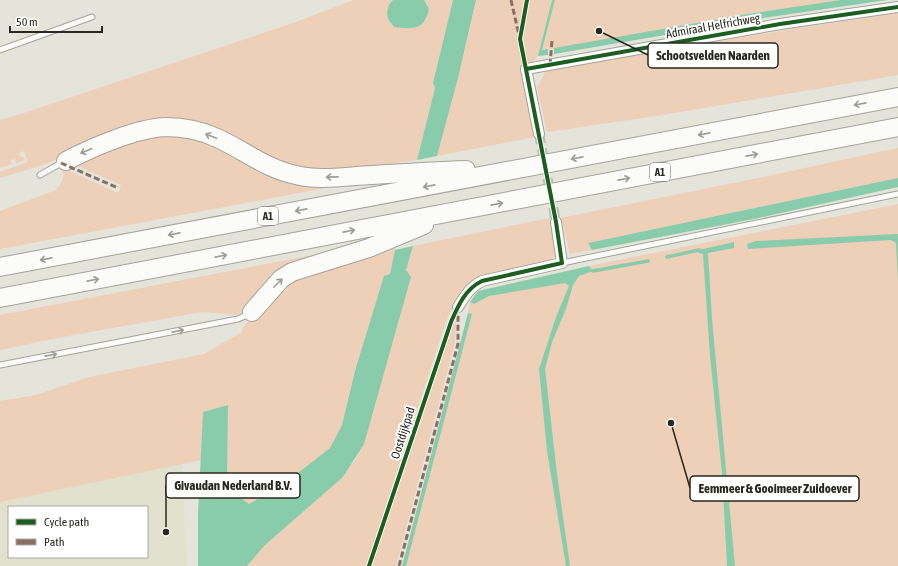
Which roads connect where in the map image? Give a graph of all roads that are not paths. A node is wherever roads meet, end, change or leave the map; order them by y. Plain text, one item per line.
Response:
1 (898, 7) edge
2 (92, 17) dead end
3 (0, 50) edge
4 (898, 97) edge
5 (898, 127) edge
6 (539, 134) tunnel mouth
7 (66, 160) joint
8 (536, 166) junction
9 (40, 175) dead end
10 (898, 194) edge
11 (458, 211) junction
12 (556, 222) tunnel mouth
13 (562, 264) junction
14 (0, 267) edge
15 (0, 298) edge
16 (458, 307) dead end
17 (252, 312) joint
18 (0, 365) edge

1 - 6 street, Admiraal Helfrichweg
2 - 3 lane
4 -> 8 highway, A1
11 -> 5 highway, A1
8 -> 7 highway, A1
7 - 9 lane, A1
8 -> 14 highway, A1
10 - 13 lane
15 -> 11 highway, A1
17 -> 11 highway, A1
12 - 13 street
13 - 16 street
18 -> 17 lane, A1

